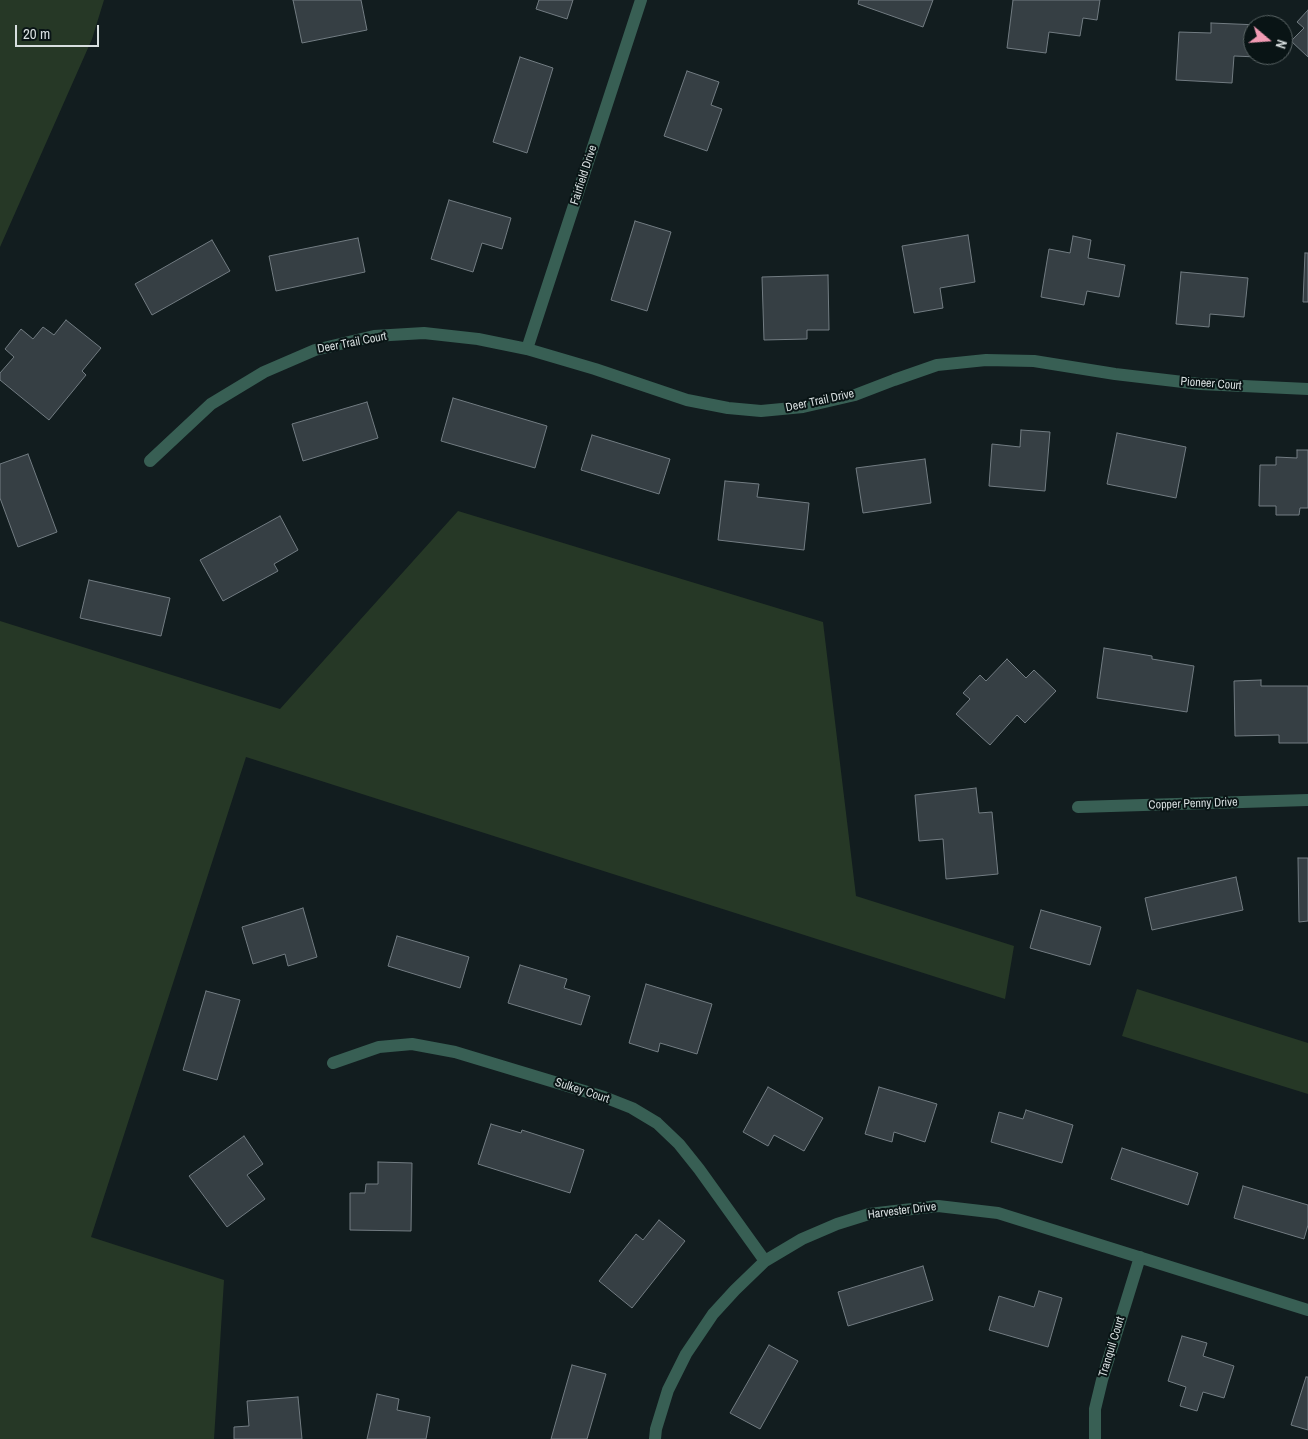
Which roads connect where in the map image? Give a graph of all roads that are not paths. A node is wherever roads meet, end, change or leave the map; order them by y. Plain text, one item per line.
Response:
1 (641, 0) edge
2 (527, 349) junction
3 (1115, 374) joint
4 (1308, 388) edge
5 (150, 461) dead end
6 (1308, 800) edge
7 (1078, 807) dead end
8 (333, 1063) dead end
9 (1140, 1257) junction
10 (765, 1262) junction
11 (1308, 1310) edge
12 (654, 1439) edge
13 (1095, 1439) edge

1 - 2 street, Fairfield Drive
2 - 3 street, Deer Trail Drive
2 - 5 street, Deer Trail Court
3 - 4 street, Pioneer Court
6 - 7 street, Copper Penny Drive
8 - 10 street, Sulkey Court
9 - 10 street, Harvester Drive
9 - 11 street, Harvester Drive
9 - 13 street, Tranquil Court
10 - 12 street, Harvester Drive

